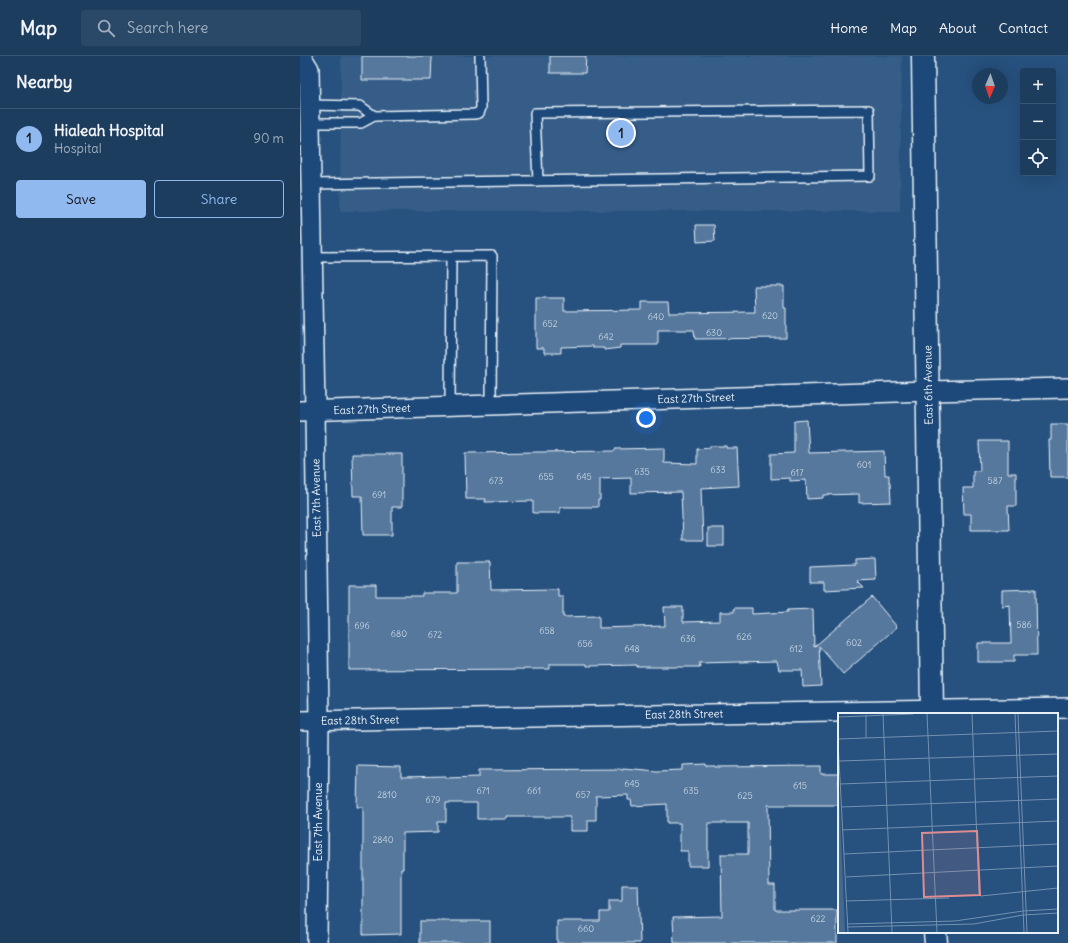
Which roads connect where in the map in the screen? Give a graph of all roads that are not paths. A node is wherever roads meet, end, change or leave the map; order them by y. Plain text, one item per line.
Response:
1 (301, 56) edge
2 (480, 56) edge
3 (923, 56) edge
4 (309, 114) junction
5 (374, 116) junction
6 (538, 181) junction
7 (311, 184) junction
8 (312, 257) junction
9 (451, 257) junction
10 (1068, 388) edge
11 (928, 391) junction
12 (491, 405) junction
13 (450, 406) junction
14 (308, 410) edge
15 (1068, 708) edge
16 (932, 712) edge
17 (838, 713) edge
18 (855, 713) edge
19 (300, 720) edge
20 (319, 720) junction
21 (935, 933) edge
22 (317, 943) edge
23 (936, 943) edge

1 - 4 street, East 7th Avenue
2 - 5 lane
3 - 11 street, East 6th Avenue
4 - 5 lane
4 - 5 lane
4 - 7 street, East 7th Avenue
6 - 6 lane
6 - 7 lane
7 - 8 street, East 7th Avenue
8 - 9 lane
8 - 14 street, East 7th Avenue
9 - 12 lane
9 - 13 lane
10 - 11 street, East 27th Street
11 - 12 street, East 27th Street
11 - 16 street, East 6th Avenue
12 - 13 street, East 27th Street
13 - 14 street, East 27th Street
14 - 20 street, East 7th Avenue
15 - 16 street, East 28th Street
16 - 18 street, East 28th Street
17 - 20 street, East 28th Street
19 - 20 street, East 28th Street
20 - 22 street, East 7th Avenue
21 - 23 street

